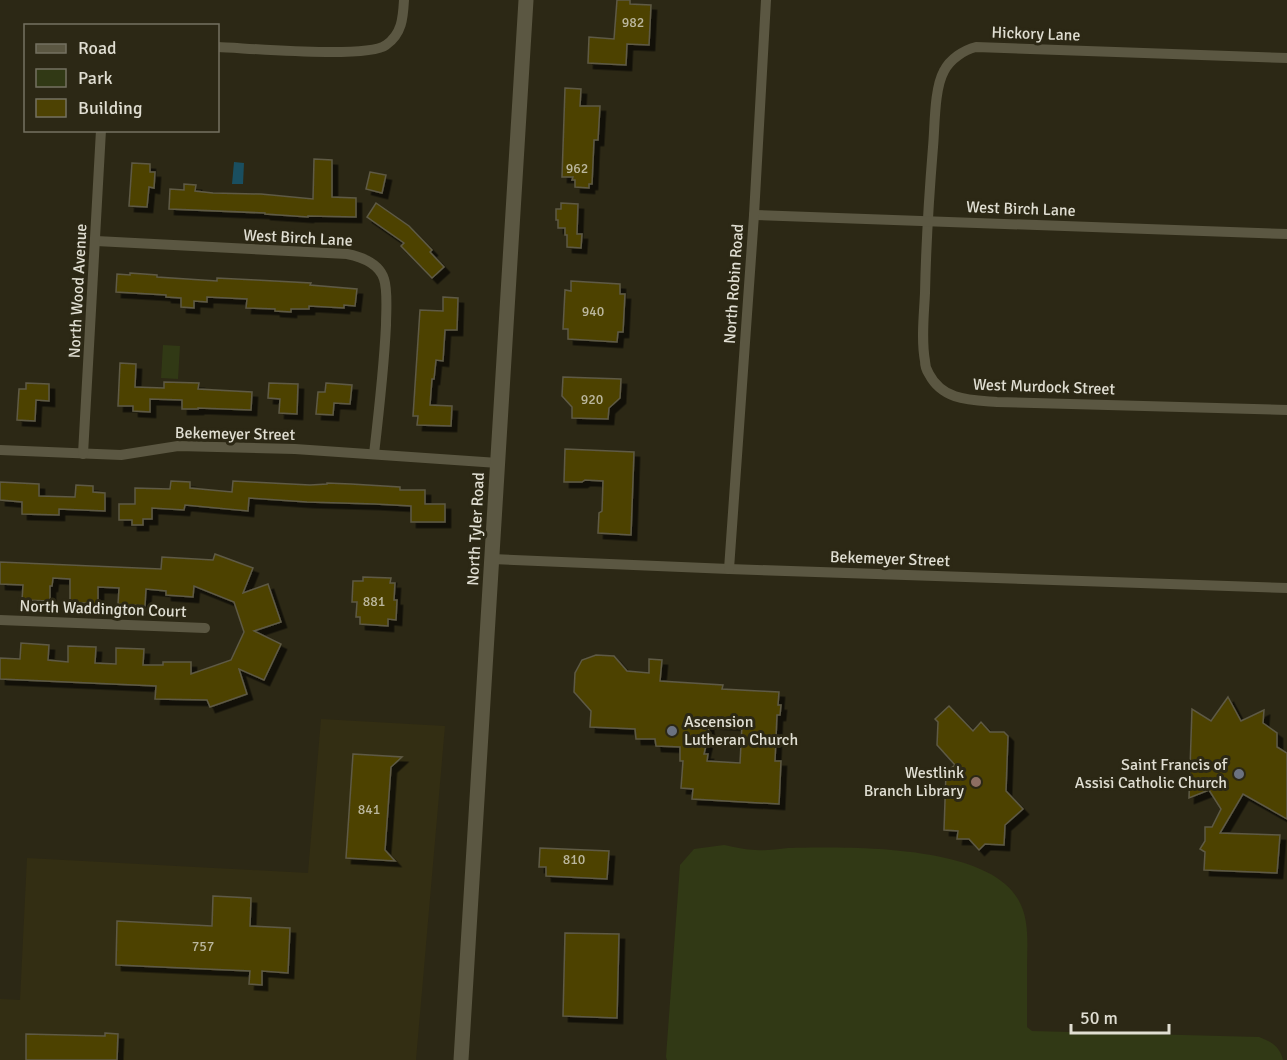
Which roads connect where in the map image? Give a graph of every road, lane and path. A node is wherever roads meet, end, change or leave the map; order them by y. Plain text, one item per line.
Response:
1 (404, 0) edge
2 (526, 0) edge
3 (766, 0) edge
4 (219, 47) edge
5 (1287, 58) edge
6 (102, 132) edge
7 (754, 215) junction
8 (927, 220) junction
9 (1287, 234) edge
10 (96, 241) junction
11 (1287, 410) edge
12 (0, 450) edge
13 (83, 454) junction
14 (374, 454) junction
15 (498, 463) junction
16 (492, 559) junction
17 (729, 569) junction
18 (1287, 588) edge
19 (0, 620) edge
20 (205, 628) dead end
21 (461, 1060) edge

1 - 4 street
2 - 15 main road, North Tyler Road
3 - 7 street, North Robin Road
5 - 8 street, Hickory Lane
6 - 10 street, North Wood Avenue
7 - 8 street, West Birch Lane
7 - 17 street, North Robin Road
8 - 9 street, West Birch Lane
8 - 11 street, West Murdock Street
10 - 13 street, North Wood Avenue
10 - 14 street, West Birch Lane
12 - 13 street, Bekemeyer Street
13 - 14 street, Bekemeyer Street
14 - 15 street, Bekemeyer Street
15 - 16 main road, North Tyler Road
16 - 17 street, Bekemeyer Street
16 - 21 main road, North Tyler Road
17 - 18 street, Bekemeyer Street
19 - 20 street, North Waddington Court

